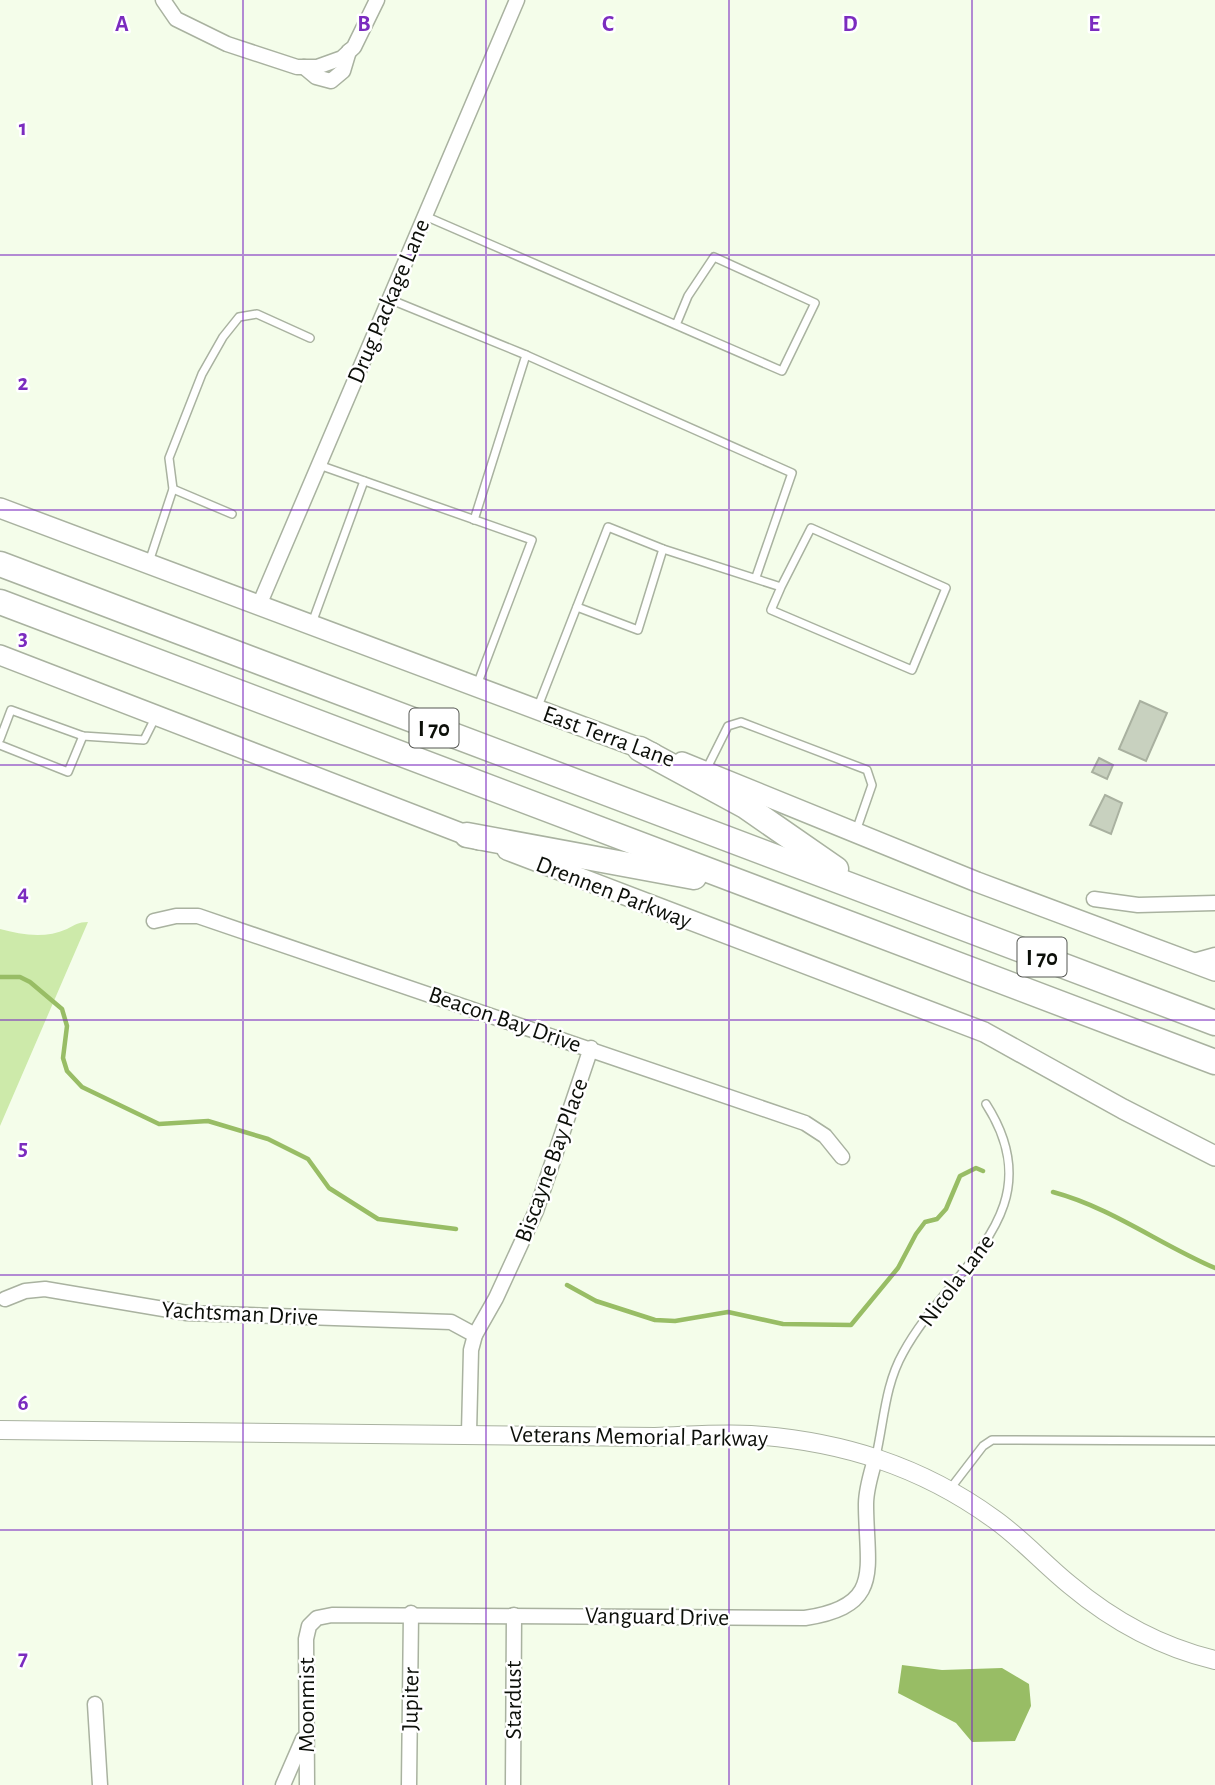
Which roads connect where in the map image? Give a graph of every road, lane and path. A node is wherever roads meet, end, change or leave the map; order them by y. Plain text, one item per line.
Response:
1 (163, 0) edge
2 (377, 0) edge
3 (517, 0) edge
4 (424, 215) junction
5 (389, 299) junction
6 (676, 325) junction
7 (310, 338) dead end
8 (526, 355) junction
9 (319, 465) junction
10 (364, 481) junction
11 (173, 489) junction
12 (0, 508) edge
13 (232, 514) dead end
14 (474, 520) junction
15 (663, 549) junction
16 (149, 563) junction
17 (0, 564) edge
18 (756, 577) junction
19 (781, 587) junction
20 (0, 602) edge
21 (260, 603) junction
22 (576, 607) junction
23 (312, 623) junction
24 (0, 655) edge
25 (476, 686) junction
26 (537, 709) junction
27 (156, 715) junction
28 (83, 736) junction
29 (0, 739) edge
30 (0, 745) edge
31 (640, 749) junction
32 (706, 771) junction
33 (856, 831) junction
34 (467, 835) junction
35 (764, 891) junction
36 (869, 891) junction
37 (1094, 899) dead end
38 (1215, 903) edge
39 (154, 921) dead end
40 (1215, 955) edge
41 (1190, 962) junction
42 (1215, 971) edge
43 (1215, 1023) edge
44 (590, 1048) junction
45 (1215, 1062) edge
46 (986, 1104) dead end
47 (1215, 1156) edge
48 (842, 1157) dead end
49 (5, 1299) dead end
50 (475, 1335) junction
51 (0, 1430) edge
52 (469, 1433) junction
53 (1215, 1441) edge
54 (876, 1456) junction
55 (950, 1490) junction
56 (411, 1613) junction
57 (514, 1615) junction
58 (309, 1626) joint
59 (1215, 1660) edge
60 (95, 1704) dead end
61 (305, 1734) junction
62 (100, 1785) edge
63 (283, 1785) edge
64 (307, 1785) edge
65 (409, 1785) edge
66 (513, 1785) edge

1 - 2 street
3 - 4 street, Drug Package Lane
4 - 5 street, Drug Package Lane
4 - 6 lane
5 - 8 lane
5 - 9 street, Drug Package Lane
6 - 6 lane
7 - 11 lane
8 - 14 lane
8 - 18 lane
9 - 10 lane
9 - 21 street, Drug Package Lane
10 - 14 lane
10 - 23 lane
11 - 13 lane
11 - 16 lane
12 - 16 main road, East Terra Lane
14 - 25 lane
15 - 18 lane
15 - 22 lane
15 - 22 lane
16 - 21 main road, East Terra Lane
17 - 36 highway, I 70
18 - 19 lane
19 - 19 lane
20 - 35 highway, I 70
21 - 23 main road, East Terra Lane
22 - 26 lane
23 - 25 main road, East Terra Lane
24 - 27 main road, Drennen Parkway
25 - 26 main road, East Terra Lane
26 - 31 main road, East Terra Lane
27 - 28 lane
27 - 34 main road, Drennen Parkway
28 - 29 lane
28 - 30 lane
31 - 32 main road, East Terra Lane
31 - 36 highway
32 - 33 main road, East Terra Lane
32 - 33 lane
33 - 41 main road, East Terra Lane
34 - 35 highway
34 - 47 main road, Drennen Parkway
35 - 45 highway, I 70
36 - 43 highway, I 70
37 - 38 street
39 - 44 street, Beacon Bay Drive
40 - 41 street
41 - 42 main road, East Terra Lane
44 - 48 street, Beacon Bay Drive
44 - 50 street, Biscayne Bay Place
46 - 54 lane, Nicola Lane
49 - 50 street, Yachtsman Drive
50 - 52 street, Biscayne Bay Place
51 - 52 street, Veterans Memorial Parkway
52 - 54 street, Veterans Memorial Parkway
53 - 55 lane
54 - 55 street, Veterans Memorial Parkway
54 - 57 street, Vanguard Drive
55 - 59 street, Veterans Memorial Parkway
56 - 57 street, Vanguard Drive
56 - 58 street, Vanguard Drive
56 - 65 street, Jupiter
57 - 66 street, Stardust
58 - 61 street, Moonmist
60 - 62 street
61 - 63 street
61 - 64 street, Moonmist

